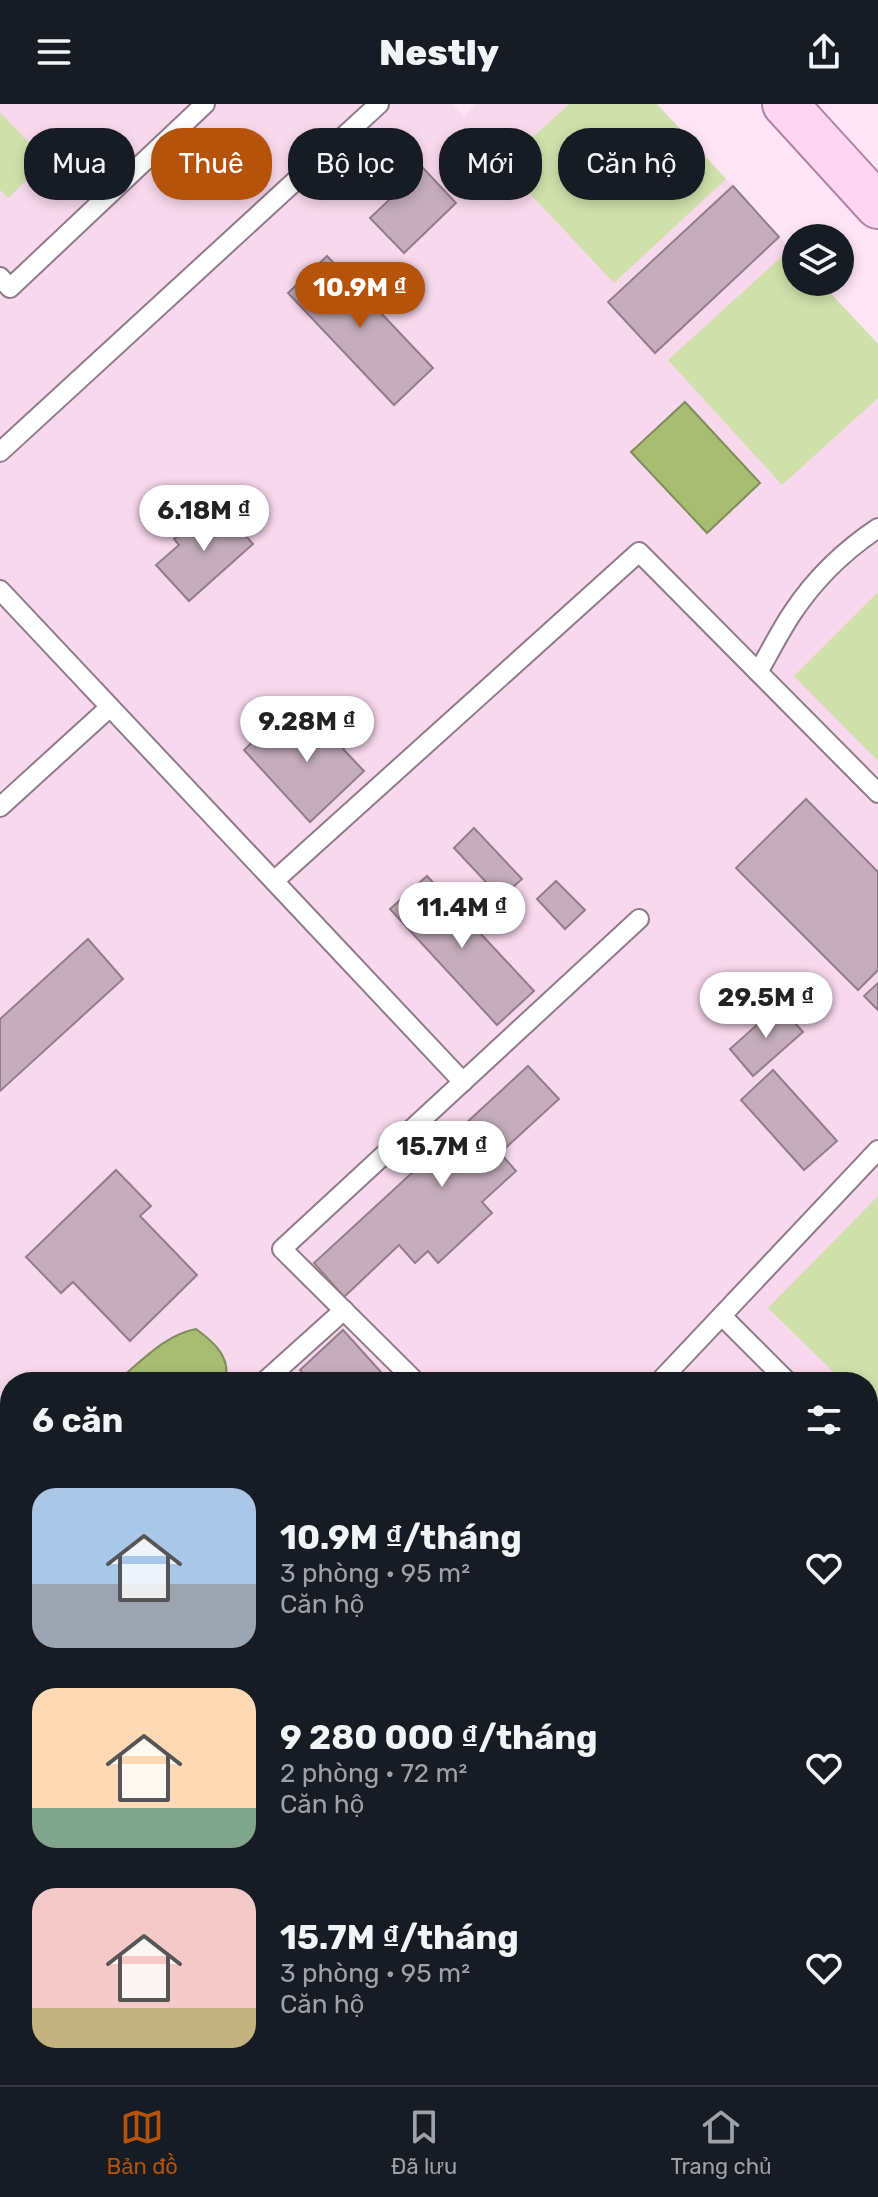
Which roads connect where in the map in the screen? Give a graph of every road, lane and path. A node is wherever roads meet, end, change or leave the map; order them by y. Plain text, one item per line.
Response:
1 (205, 104) edge
2 (379, 104) edge
3 (785, 104) edge
4 (878, 206) edge
5 (0, 277) edge
6 (0, 452) edge
7 (878, 528) edge
8 (0, 590) edge
9 (758, 672) junction
10 (110, 707) junction
11 (878, 793) edge
12 (0, 807) edge
13 (274, 881) junction
14 (639, 919) dead end
15 (463, 1082) junction
16 (878, 1150) edge
17 (344, 1310) junction
18 (722, 1316) junction
19 (275, 1372) edge
20 (406, 1372) edge
21 (669, 1372) edge
22 (778, 1372) edge

1 - 5 lane
2 - 6 lane
3 - 4 main road
7 - 9 lane
8 - 10 lane
9 - 11 lane
9 - 13 lane
10 - 12 lane
10 - 13 lane
13 - 15 lane
14 - 15 lane
15 - 17 lane
16 - 18 lane
17 - 19 lane
17 - 20 lane
18 - 21 lane
18 - 22 lane

